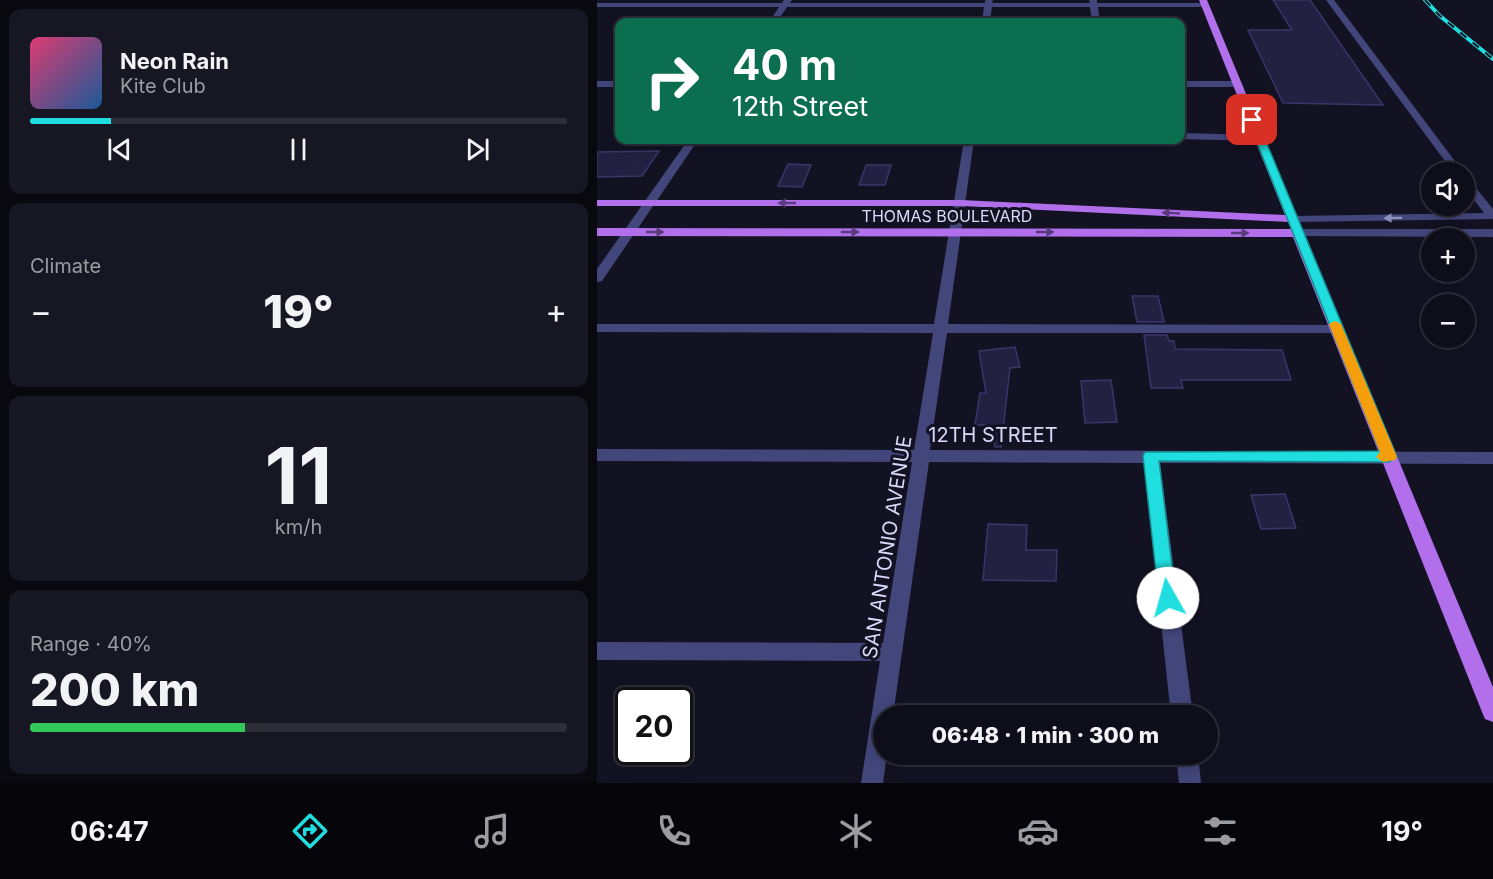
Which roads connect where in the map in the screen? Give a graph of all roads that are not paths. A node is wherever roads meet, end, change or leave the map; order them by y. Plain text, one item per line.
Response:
1 (1330, 0) edge
2 (786, 2) edge
3 (989, 2) edge
4 (1093, 2) edge
5 (1204, 2) edge
6 (597, 4) edge
7 (776, 18) edge
8 (987, 18) edge
9 (1095, 18) edge
10 (597, 84) edge
11 (615, 84) edge
12 (1185, 84) edge
13 (1238, 84) junction
14 (1185, 136) edge
15 (1260, 138) junction
16 (690, 144) edge
17 (968, 144) edge
18 (1451, 162) edge
19 (1475, 194) edge
20 (597, 203) edge
21 (649, 203) junction
22 (961, 203) junction
23 (1493, 216) edge
24 (1295, 226) junction
25 (597, 232) edge
26 (629, 232) junction
27 (957, 232) junction
28 (1493, 233) edge
29 (597, 278) edge
30 (597, 328) edge
31 (942, 329) junction
32 (1337, 329) junction
33 (597, 455) edge
34 (922, 456) junction
35 (1151, 456) junction
36 (1389, 457) junction
37 (1493, 458) edge
38 (597, 651) edge
39 (892, 652) junction
40 (1181, 705) edge
41 (1493, 712) edge
42 (1188, 765) edge
43 (872, 783) edge
44 (1190, 783) edge

1 - 18 street
2 - 3 street
2 - 6 street
2 - 7 street
3 - 4 street
3 - 8 street
4 - 5 street
4 - 9 street
5 - 13 main road
10 - 11 street
12 - 13 street
13 - 15 main road
14 - 15 street
15 - 24 main road
16 - 21 street
17 - 22 street, SAN ANTONIO AVENUE
19 - 23 street
20 - 21 main road, THOMAS BOULEVARD
22 -> 21 main road, THOMAS BOULEVARD
21 - 26 street
24 -> 22 main road, THOMAS BOULEVARD
22 - 27 street, SAN ANTONIO AVENUE
23 -> 24 street
27 -> 24 main road, THOMAS BOULEVARD
24 - 28 street
24 - 32 main road
25 - 26 main road, THOMAS BOULEVARD
26 -> 27 main road, THOMAS BOULEVARD
26 - 29 street
27 - 31 street, SAN ANTONIO AVENUE
30 - 31 street
31 - 32 street
31 - 34 street, SAN ANTONIO AVENUE
32 - 36 main road
33 - 34 street, 12TH STREET
34 - 35 street, 12TH STREET
34 - 39 street, SAN ANTONIO AVENUE
35 - 36 street, 12TH STREET
35 - 40 street
36 - 37 street, 12TH STREET
36 - 41 main road
38 - 39 street
39 - 43 street, SAN ANTONIO AVENUE
42 - 44 street

